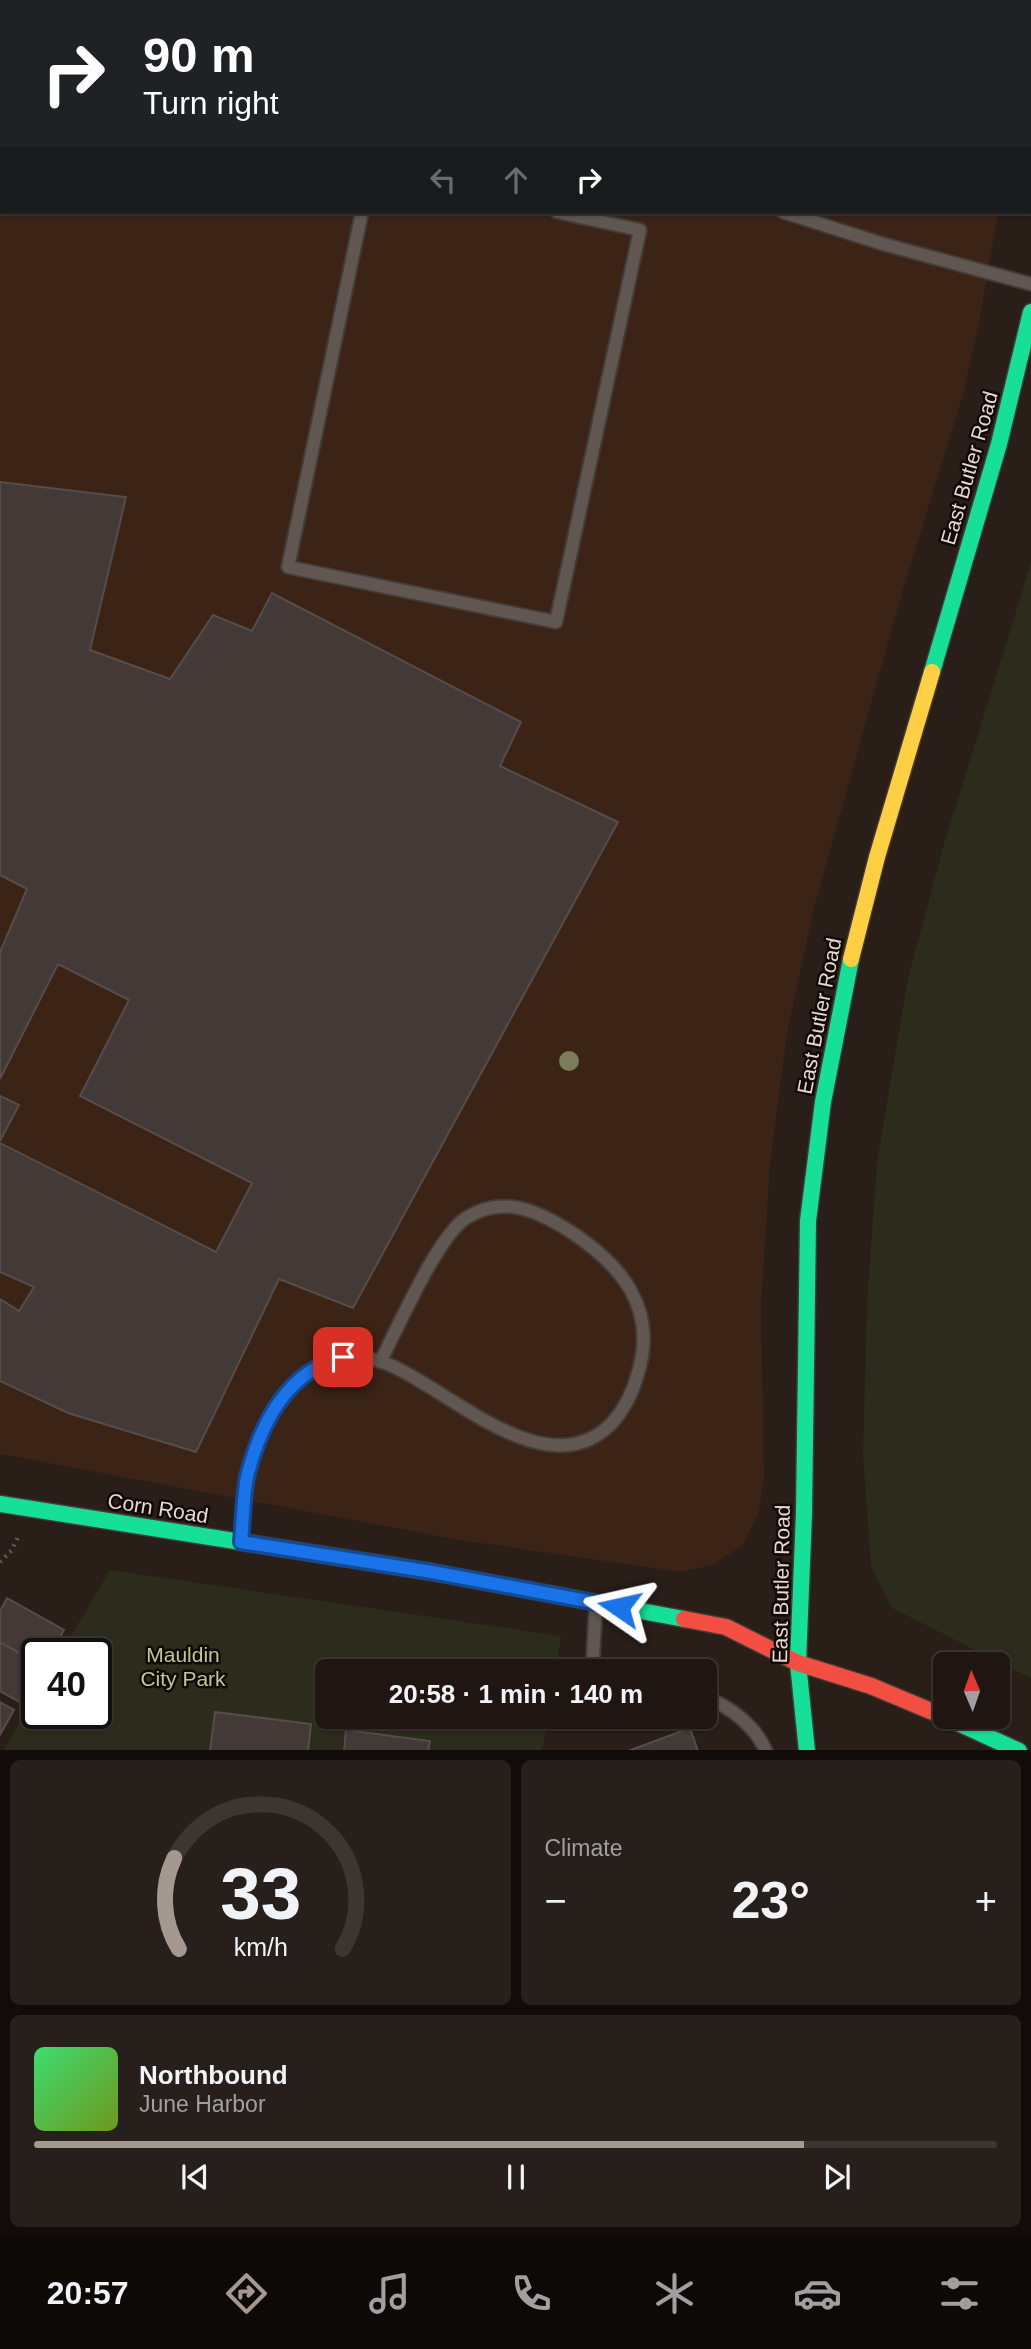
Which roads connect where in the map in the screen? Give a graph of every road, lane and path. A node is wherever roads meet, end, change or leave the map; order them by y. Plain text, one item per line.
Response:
1 (362, 214) edge
2 (566, 214) edge
3 (789, 214) edge
4 (1031, 284) edge
5 (1031, 312) edge
6 (380, 1362) junction
7 (0, 1504) edge
8 (241, 1542) junction
9 (596, 1602) junction
10 (593, 1659) edge
11 (798, 1663) junction
12 (717, 1704) edge
13 (933, 1712) edge
14 (971, 1729) edge
15 (765, 1750) edge
16 (807, 1750) edge
17 (1016, 1750) edge

1 - 2 lane
3 - 4 lane
5 - 11 main road, East Butler Road
6 - 6 lane
6 - 8 lane
7 - 8 main road, Corn Road
8 - 9 main road, Corn Road
9 - 10 lane
9 - 11 main road, Corn Road
11 - 13 main road, Corn Road
11 - 16 main road, East Butler Road
12 - 15 lane
14 - 17 main road, Corn Road

